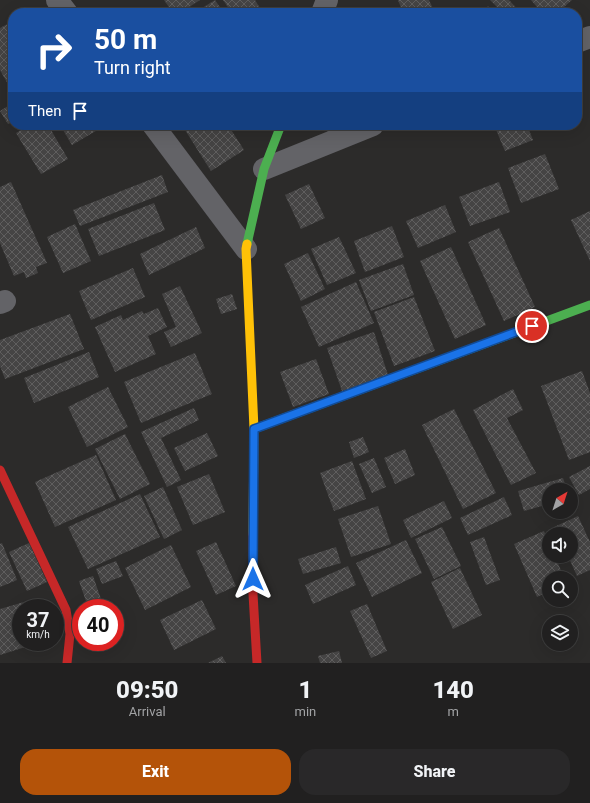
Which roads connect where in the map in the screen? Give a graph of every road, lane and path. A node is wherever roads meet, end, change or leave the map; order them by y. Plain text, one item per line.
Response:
1 (57, 0) edge
2 (63, 8) edge
3 (157, 130) edge
4 (279, 130) edge
5 (361, 130) edge
6 (264, 169) junction
7 (246, 249) junction
8 (590, 305) edge
9 (254, 429) junction
10 (0, 470) edge
11 (67, 663) edge
12 (257, 663) edge

1 - 2 street
3 - 7 street
4 - 6 street
5 - 6 street
6 - 7 street
7 - 9 street
8 - 9 street
9 - 12 street
10 - 11 street

